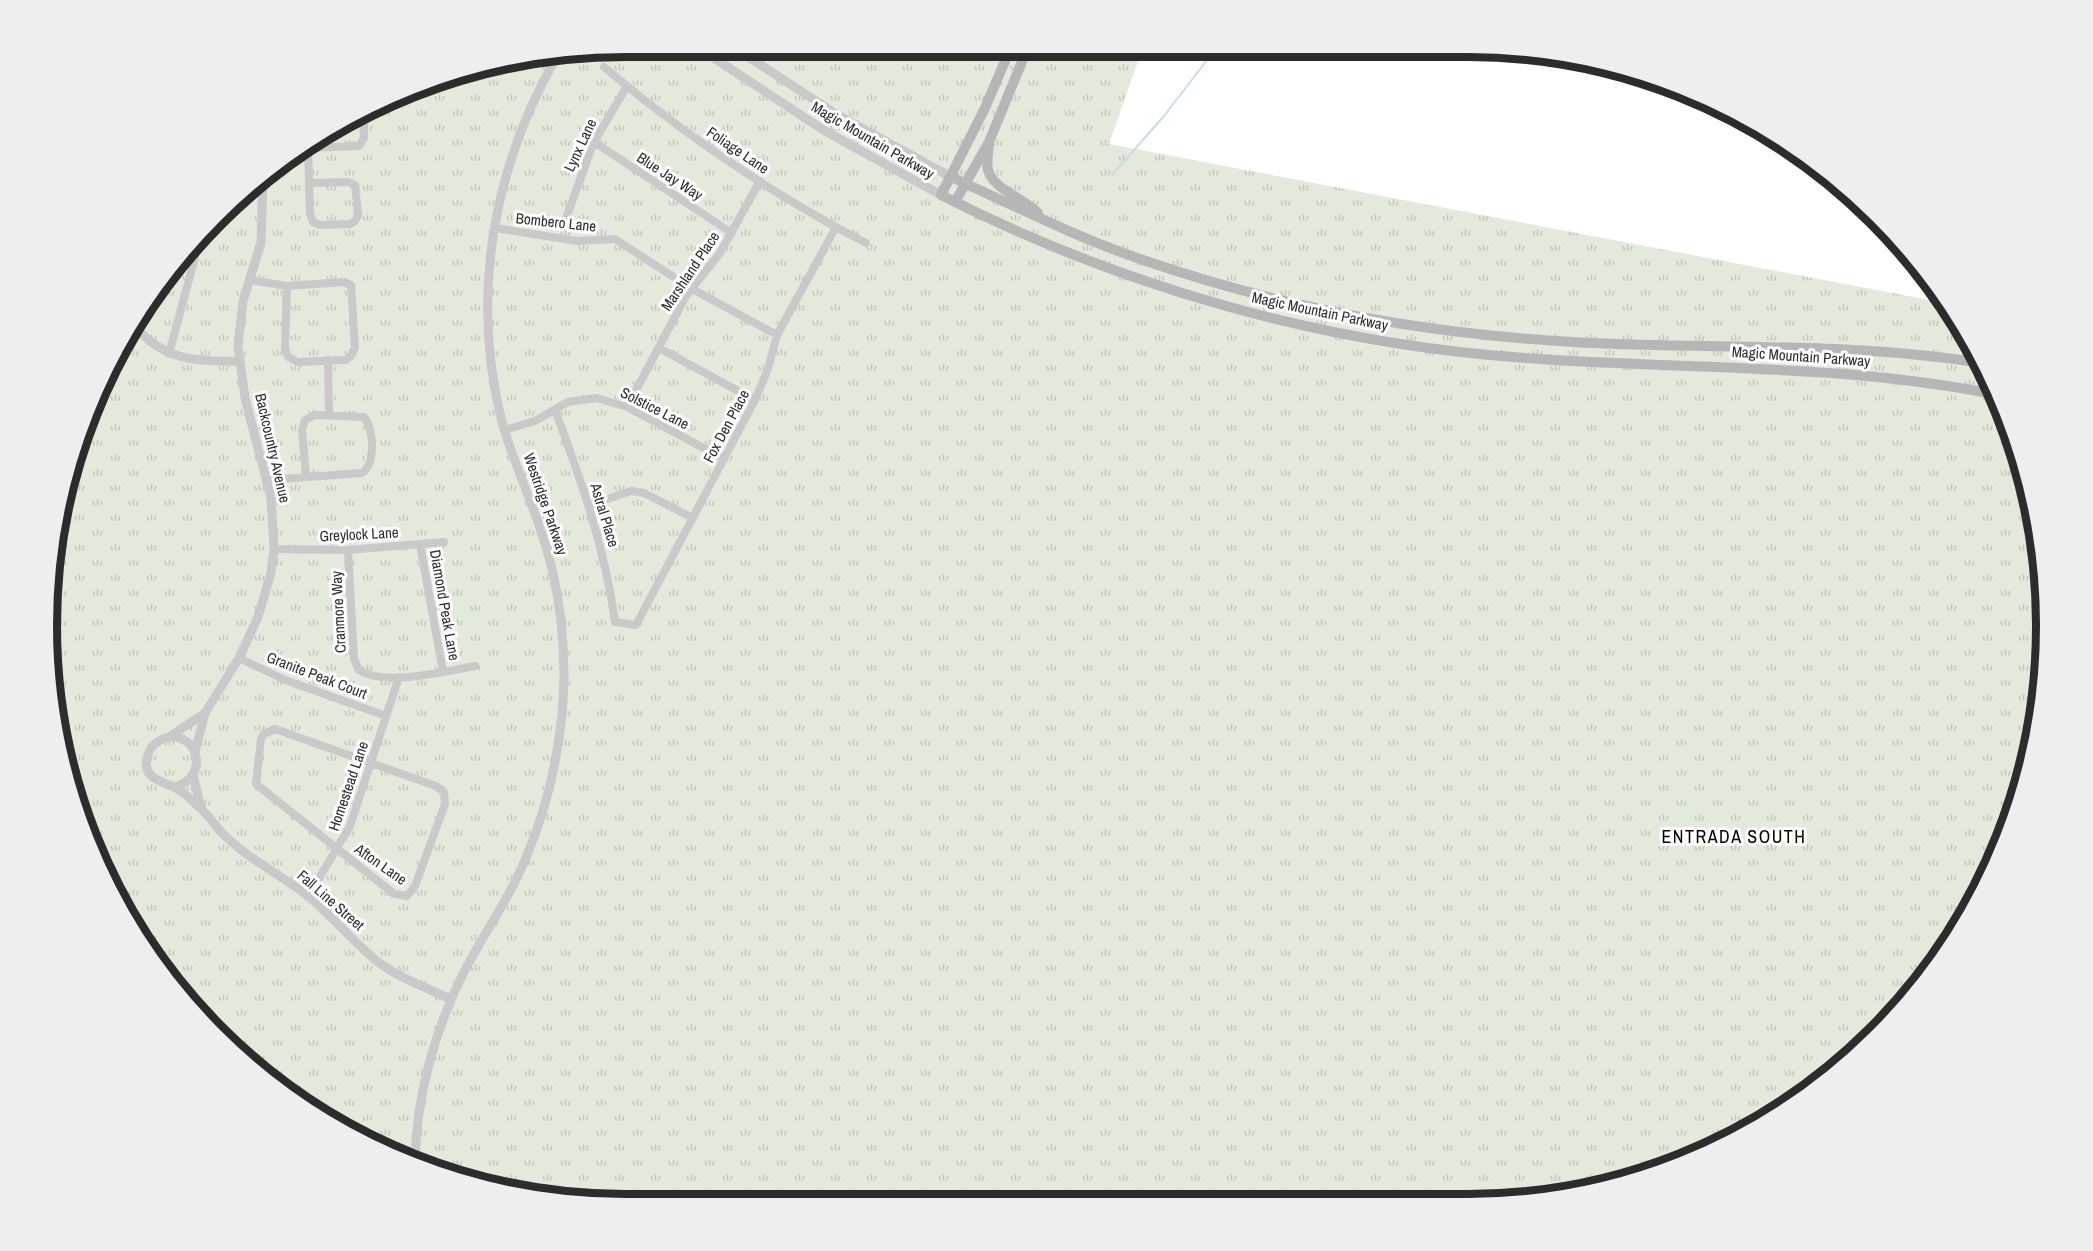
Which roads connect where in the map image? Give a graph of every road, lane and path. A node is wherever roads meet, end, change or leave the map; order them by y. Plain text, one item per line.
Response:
1 (712, 57) edge
2 (748, 57) edge
3 (1007, 57) edge
4 (1024, 57) edge
5 (554, 62) edge
6 (604, 67) dead end
7 (627, 86) junction
8 (363, 122) edge
9 (594, 142) junction
10 (989, 142) junction
11 (318, 148) edge
12 (308, 154) edge
13 (951, 177) junction
14 (760, 182) junction
15 (309, 183) junction
16 (965, 183) junction
17 (263, 188) edge
18 (941, 195) junction
19 (955, 202) junction
20 (566, 218) dead end
21 (1044, 219) junction
22 (836, 227) junction
23 (495, 228) junction
24 (732, 233) junction
25 (866, 243) dead end
26 (196, 253) edge
27 (250, 280) junction
28 (287, 286) junction
29 (692, 289) junction
30 (140, 331) edge
31 (777, 335) junction
32 (658, 348) junction
33 (170, 354) junction
34 (328, 360) junction
35 (238, 361) junction
36 (1971, 362) edge
37 (1986, 393) edge
38 (755, 400) junction
39 (627, 407) junction
40 (555, 410) junction
41 (329, 415) junction
42 (505, 430) junction
43 (724, 459) junction
44 (306, 477) junction
45 (267, 480) junction
46 (590, 506) junction
47 (693, 518) junction
48 (444, 542) dead end
49 (420, 544) junction
50 (274, 549) junction
51 (348, 550) junction
52 (625, 624) joint
53 (239, 658) junction
54 (476, 666) dead end
55 (443, 672) junction
56 (399, 677) junction
57 (205, 713) junction
58 (386, 716) junction
59 (168, 738) junction
60 (195, 752) junction
61 (371, 763) junction
62 (194, 775) junction
63 (174, 787) junction
64 (201, 808) junction
65 (338, 850) junction
66 (309, 897) junction
67 (451, 999) junction
68 (416, 1154) edge

1 - 18 street, Magic Mountain Parkway
2 - 13 street, Magic Mountain Parkway
3 - 13 main road
4 - 10 main road
5 - 23 street, Westridge Parkway
6 - 7 street, Foliage Lane
7 - 9 street, Lynx Lane
7 - 14 street, Foliage Lane
8 - 11 street
9 - 20 street, Lynx Lane
9 - 24 street, Blue Jay Way
10 - 16 main road
10 - 21 main road
12 - 15 street
13 - 16 main road, Magic Mountain Parkway
13 - 18 main road
14 - 22 street, Foliage Lane
14 - 24 street, Marshland Place
15 - 15 street
16 - 19 main road
16 - 21 main road, Magic Mountain Parkway
17 - 27 street, Backcountry Avenue
18 - 19 main road, Magic Mountain Parkway
19 - 37 main road, Magic Mountain Parkway
21 - 36 main road, Magic Mountain Parkway
22 - 25 street, Foliage Lane
22 - 31 street, Fox Den Place
23 - 29 street, Bombero Lane
23 - 42 street, Westridge Parkway
24 - 29 street, Marshland Place
26 - 33 street
27 - 28 street
27 - 35 street, Backcountry Avenue
28 - 34 street
28 - 34 street
29 - 31 street
29 - 32 street, Marshland Place
30 - 33 street
31 - 38 street, Fox Den Place
32 - 38 street
32 - 39 street, Marshland Place
33 - 35 street
34 - 41 street
35 - 45 street, Backcountry Avenue
38 - 43 street, Fox Den Place
39 - 40 street, Solstice Lane
39 - 43 street, Solstice Lane
40 - 42 street, Solstice Lane
40 - 46 street, Astral Place
41 - 44 street
41 - 44 street
42 - 67 street, Westridge Parkway
43 - 47 street, Fox Den Place
44 - 45 street
45 - 50 street, Backcountry Avenue
46 - 47 street
46 - 52 street, Astral Place
47 - 52 street, Fox Den Place
48 - 49 street, Greylock Lane
49 - 51 street, Greylock Lane
49 - 55 street, Diamond Peak Lane
50 - 51 street, Greylock Lane
50 - 53 street, Backcountry Avenue
51 - 56 street, Cranmore Way
53 - 57 street, Backcountry Avenue
53 - 58 street, Granite Peak Court
54 - 55 street
55 - 56 street
56 - 58 street, Homestead Lane
57 - 59 street
57 - 60 street
58 - 61 street, Homestead Lane
59 - 60 street
59 - 63 street
60 - 62 street
61 - 65 street, Homestead Lane
61 - 65 street, Afton Lane
61 - 65 street, Afton Lane
62 - 63 street
62 - 64 street
63 - 64 street, Fall Line Street
64 - 66 street, Fall Line Street
65 - 66 street, Homestead Lane
66 - 67 street, Fall Line Street
67 - 68 street, Westridge Parkway

